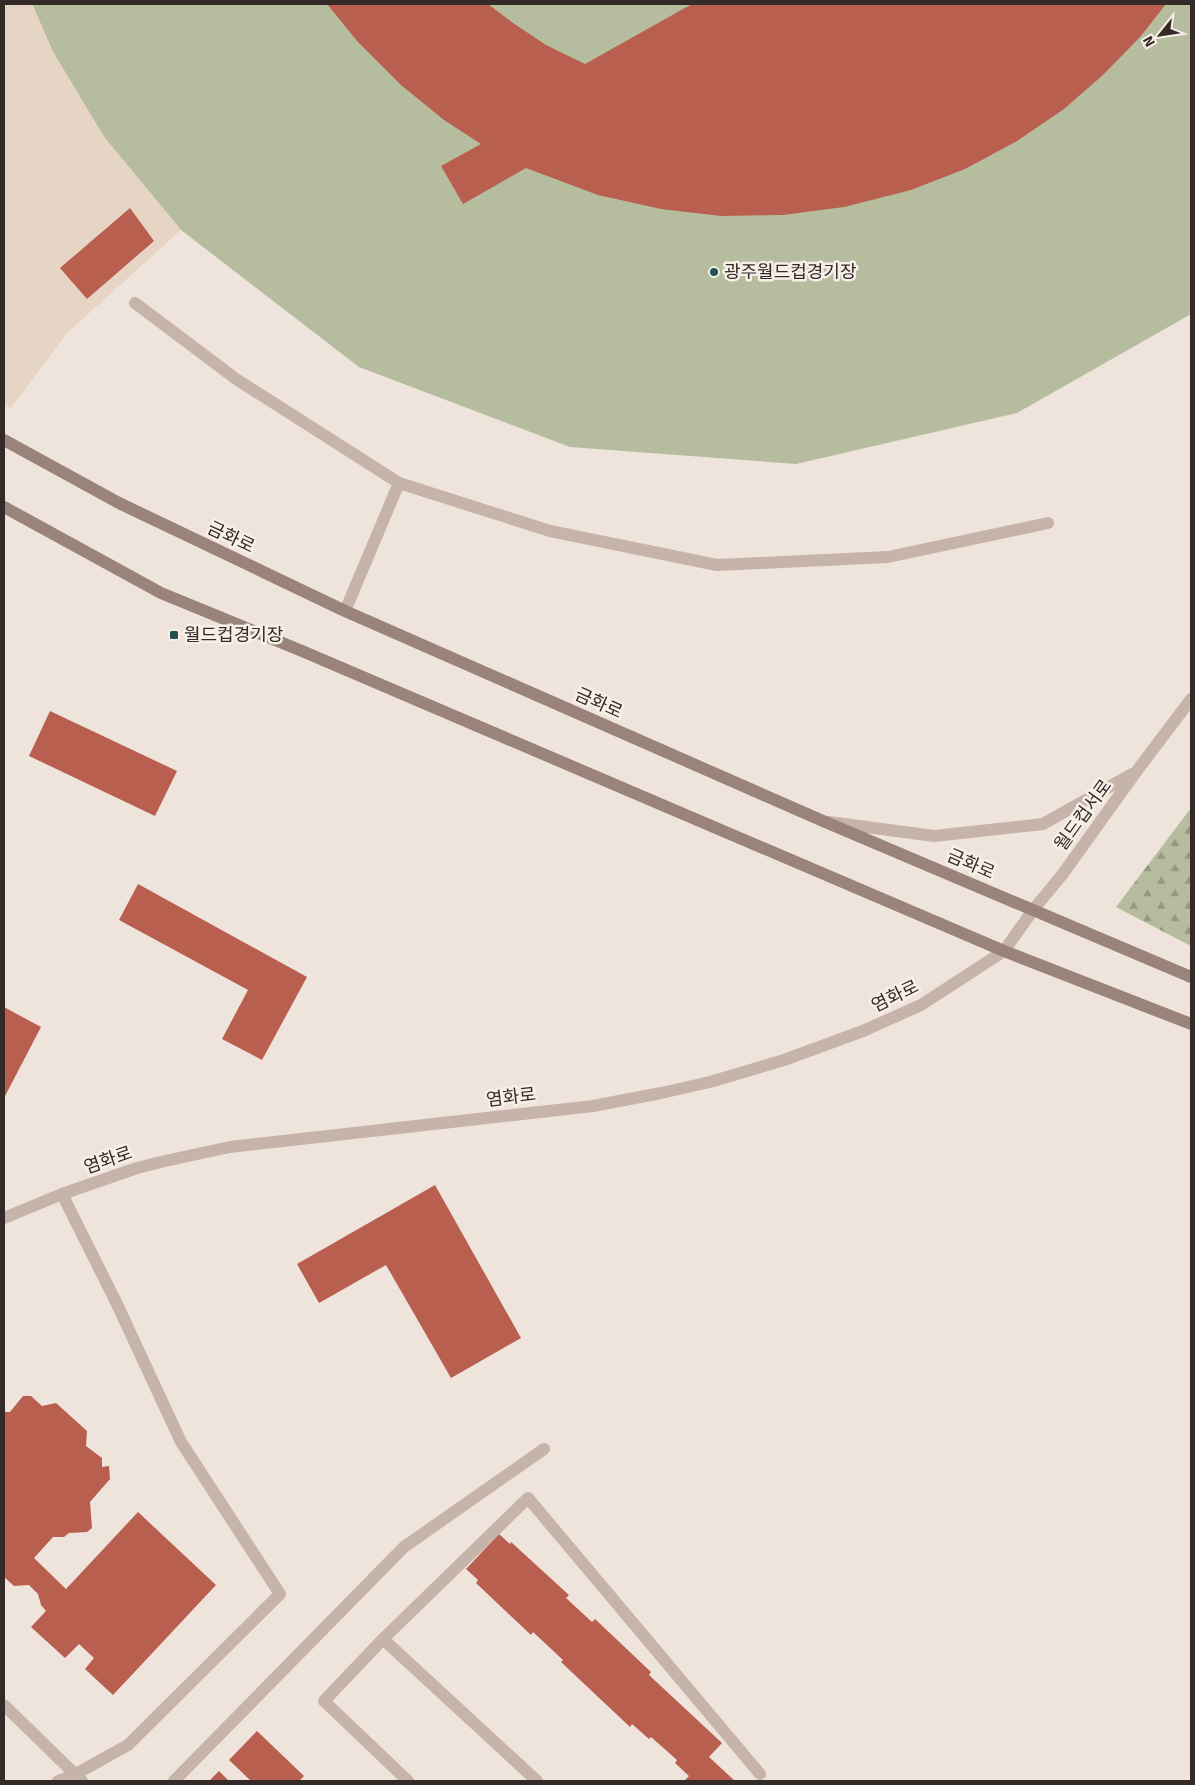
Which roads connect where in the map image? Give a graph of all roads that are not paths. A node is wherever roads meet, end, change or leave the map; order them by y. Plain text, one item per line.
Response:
1 (135, 303) dead end
2 (4, 440) edge
3 (399, 483) junction
4 (4, 507) edge
5 (1048, 523) dead end
6 (345, 611) junction
7 (1191, 699) edge
8 (1136, 772) junction
9 (823, 821) junction
10 (1033, 910) junction
11 (1004, 952) junction
12 (1191, 977) edge
13 (1191, 1024) edge
14 (62, 1194) junction
15 (4, 1218) edge
16 (544, 1449) dead end
17 (383, 1639) junction
18 (4, 1705) edge
19 (760, 1774) dead end
20 (78, 1778) edge
21 (58, 1781) edge
22 (174, 1781) edge
23 (408, 1781) edge
24 (537, 1781) edge

1 - 3 street
2 - 6 main road, 금화로
3 - 5 street
3 - 6 street
4 - 11 main road
6 - 9 main road, 금화로
7 - 8 street, 월드컵서로
8 - 9 street
8 - 10 street, 월드컵서로
9 - 10 main road, 금화로
10 - 11 street, 월드컵서로
10 - 12 main road, 금화로
11 - 13 main road
11 - 14 street, 염화로
14 - 15 street, 염화로
14 - 20 street
16 - 22 street
17 - 19 street
17 - 23 street
17 - 24 street
18 - 20 street
20 - 21 street

